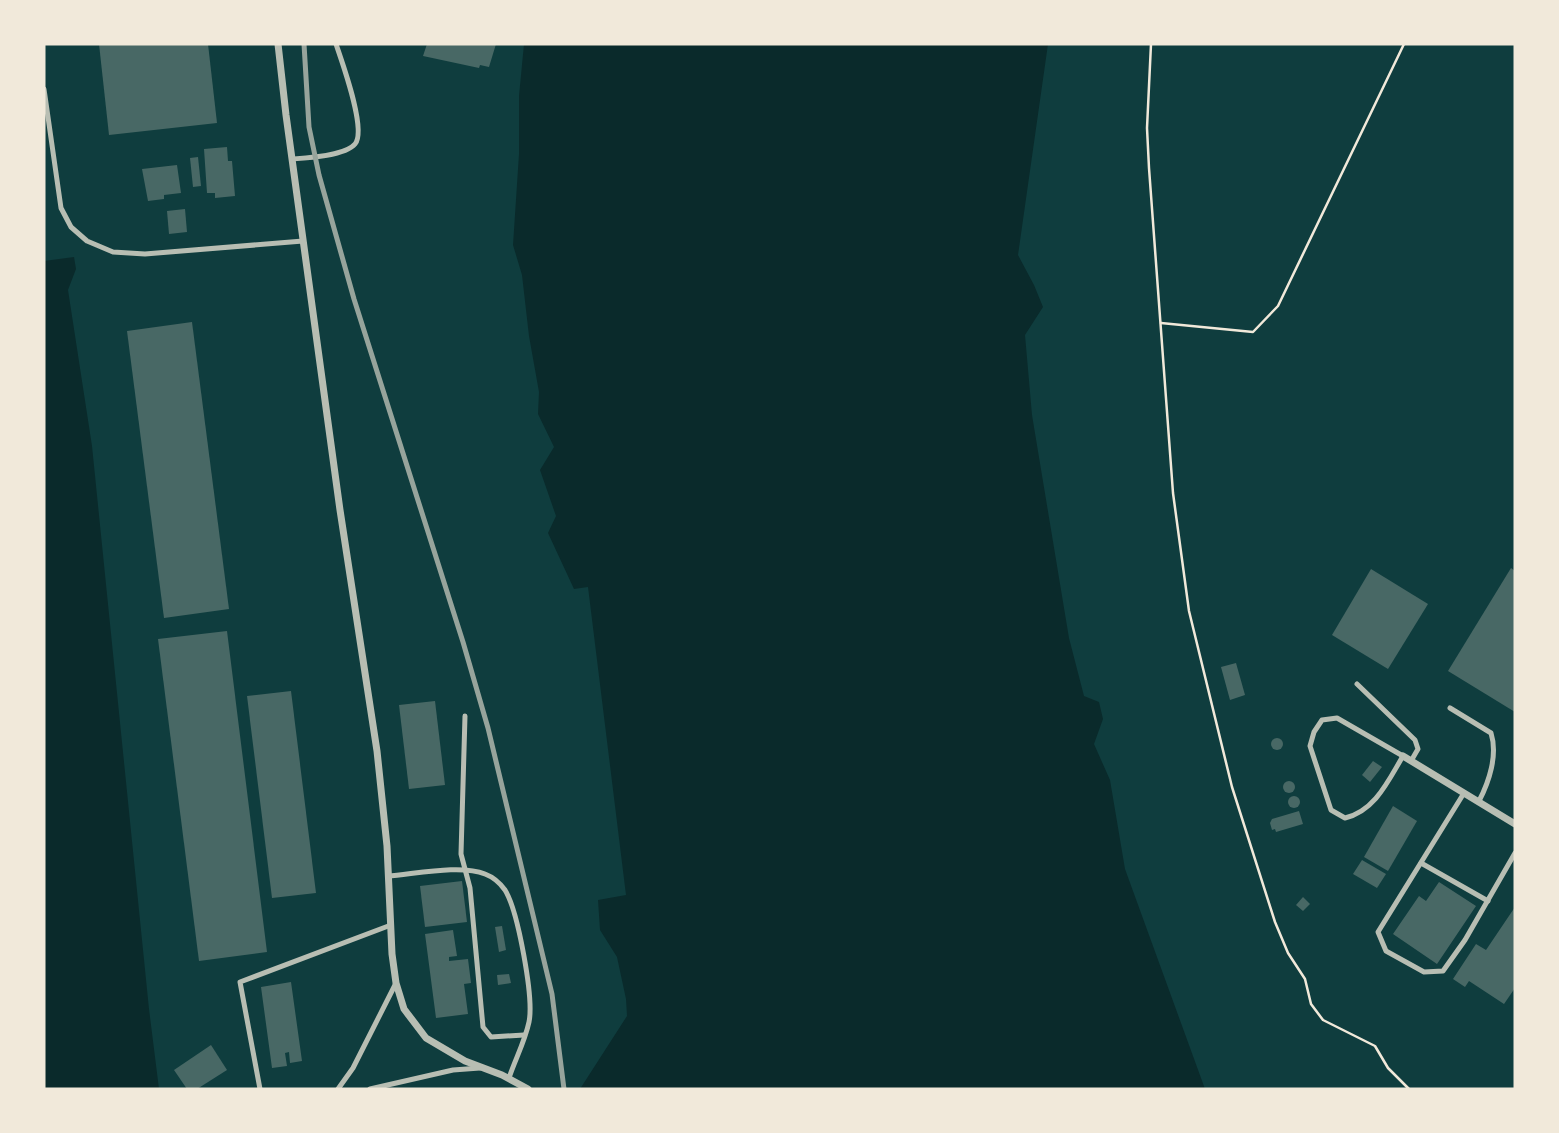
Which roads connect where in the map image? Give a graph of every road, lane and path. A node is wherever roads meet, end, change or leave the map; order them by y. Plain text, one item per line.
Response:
1 (278, 44) edge
2 (336, 44) edge
3 (1151, 44) edge
4 (1404, 44) edge
5 (44, 89) edge
6 (292, 159) junction
7 (303, 241) junction
8 (1160, 323) junction
9 (1357, 684) dead end
10 (1450, 708) dead end
11 (465, 716) dead end
12 (1403, 756) junction
13 (1411, 761) junction
14 (1464, 793) junction
15 (1479, 802) junction
16 (1515, 824) edge
17 (1515, 853) edge
18 (1421, 863) junction
19 (465, 870) junction
20 (388, 876) junction
21 (1488, 901) junction
22 (391, 925) junction
23 (396, 984) junction
24 (524, 1035) junction
25 (484, 1068) junction
26 (509, 1078) junction
27 (260, 1089) edge
28 (338, 1089) edge
29 (370, 1089) edge
30 (528, 1089) edge
31 (1409, 1089) edge

1 - 6 street
2 - 6 lane
3 - 8 path
4 - 8 path
5 - 7 lane
6 - 7 street
7 - 20 street
8 - 31 path
9 - 13 lane
10 - 15 lane
11 - 19 lane
12 - 12 lane
12 - 13 street
13 - 14 street
14 - 15 street
14 - 18 lane
15 - 16 street
17 - 21 lane
18 - 21 lane
18 - 21 lane
19 - 20 lane
19 - 24 lane
19 - 24 lane
20 - 22 street
22 - 23 street
22 - 27 lane
23 - 25 street
23 - 28 lane
24 - 26 lane
25 - 26 street
25 - 29 lane
26 - 30 street

